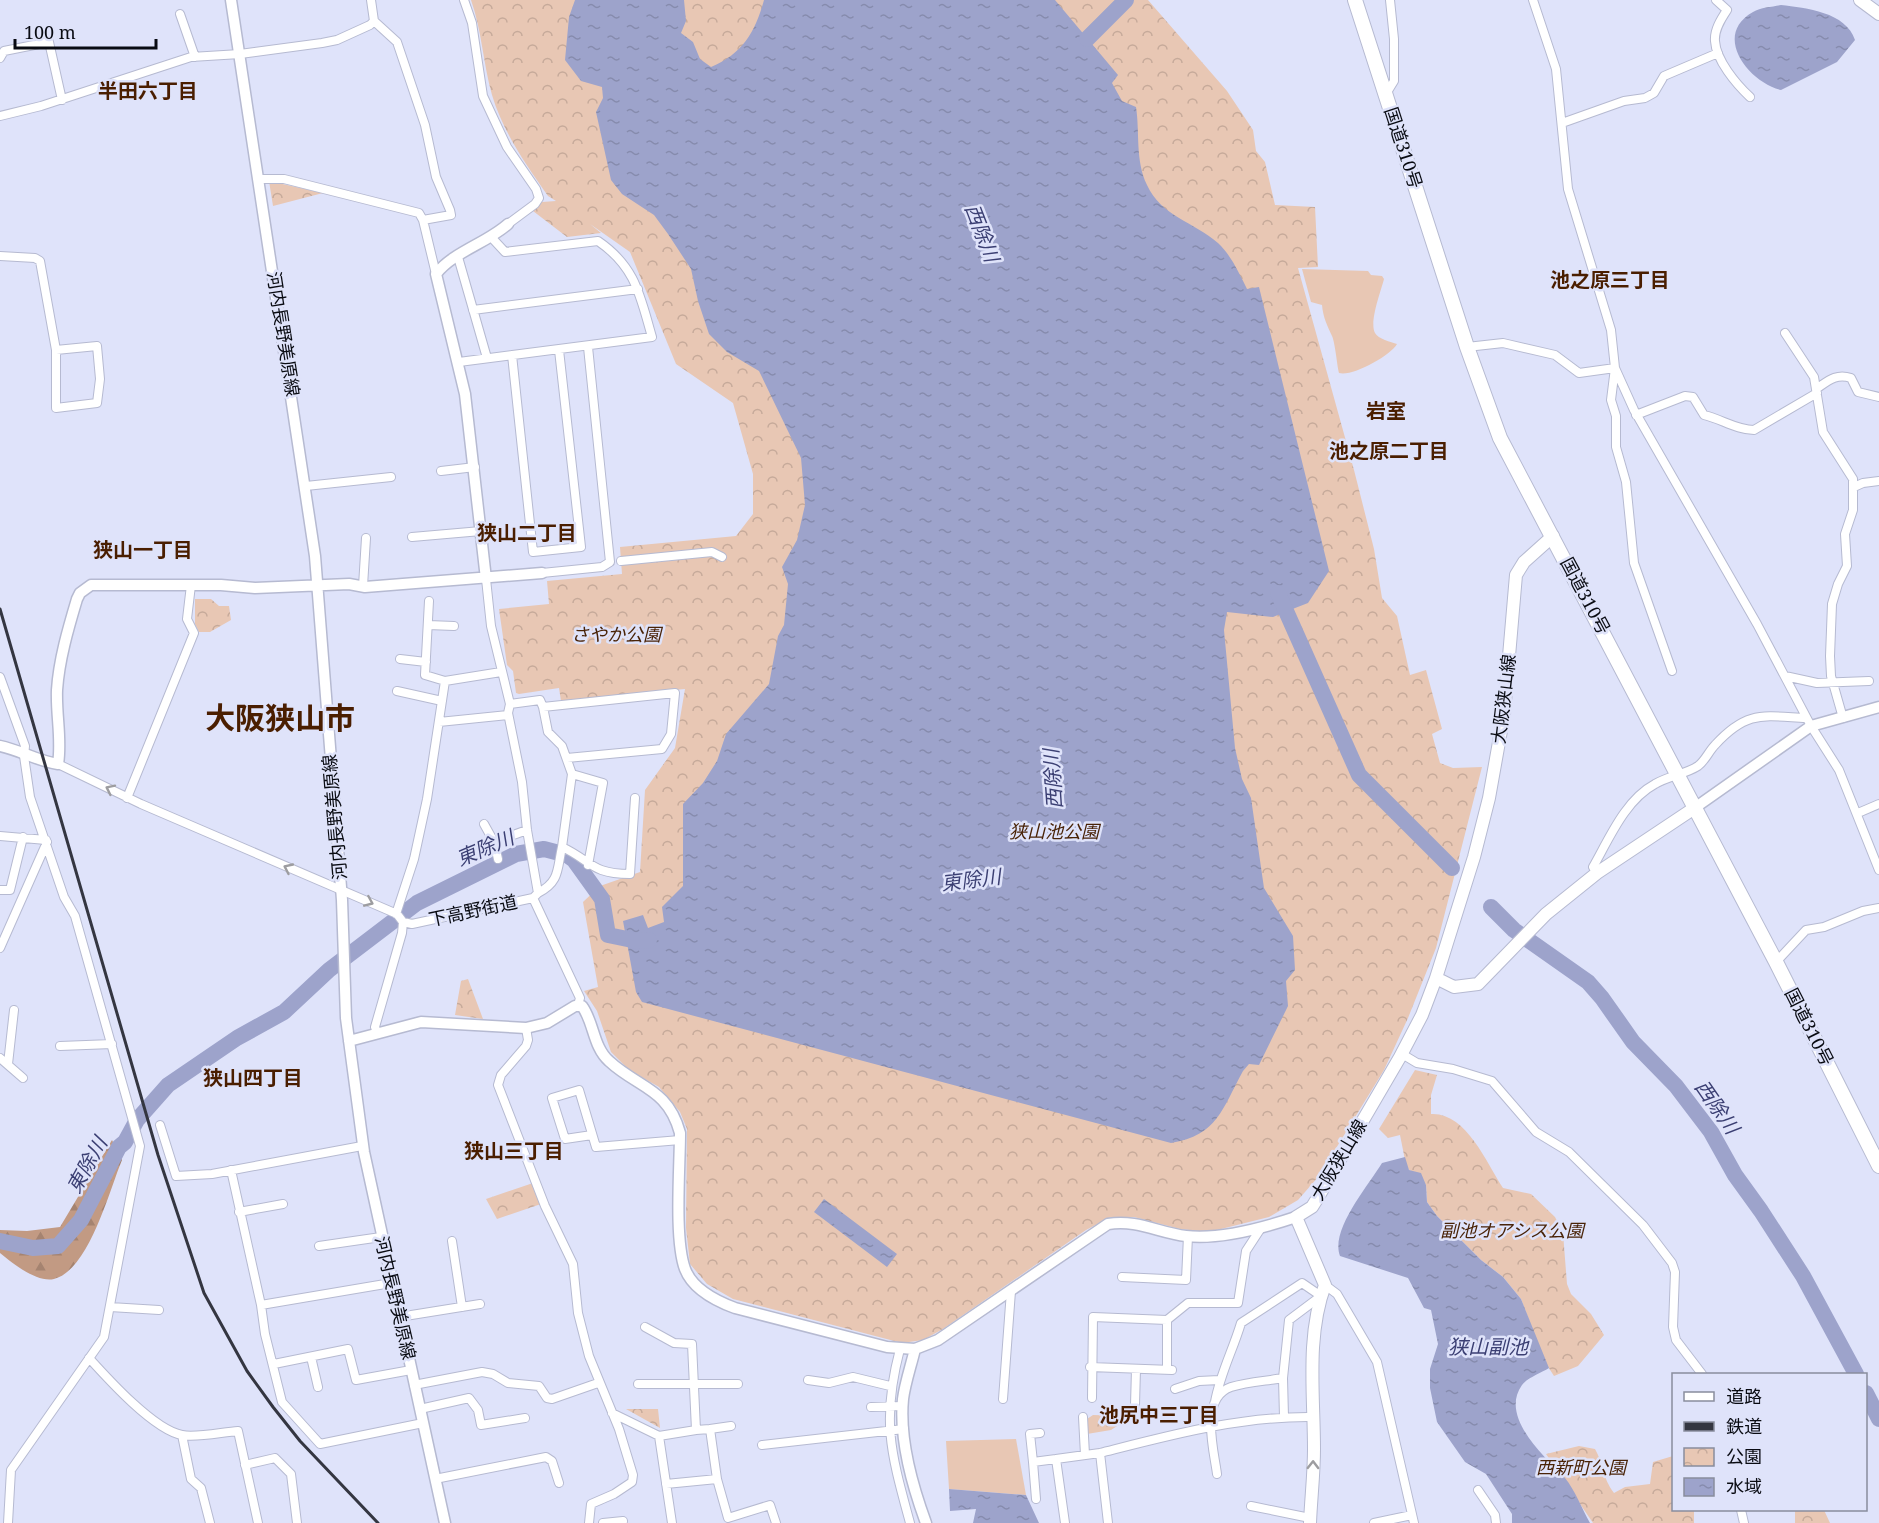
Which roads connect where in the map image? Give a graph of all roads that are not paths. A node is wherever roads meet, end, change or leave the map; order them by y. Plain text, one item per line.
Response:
1 (231, 0) edge
2 (371, 0) edge
3 (464, 0) edge
4 (1355, 0) edge
5 (1390, 0) edge
6 (1533, 0) edge
7 (1716, 0) edge
8 (1860, 0) edge
9 (180, 14) dead end
10 (1879, 14) edge
11 (374, 21) junction
12 (1718, 53) junction
13 (240, 54) junction
14 (195, 57) junction
15 (0, 58) edge
16 (1386, 94) junction
17 (1750, 97) dead end
18 (62, 100) junction
19 (0, 116) edge
20 (1562, 123) junction
21 (260, 179) junction
22 (423, 220) junction
23 (508, 224) joint
24 (492, 238) junction
25 (0, 256) edge
26 (458, 257) junction
27 (436, 274) junction
28 (638, 289) junction
29 (473, 310) junction
30 (1785, 333) dead end
31 (588, 347) junction
32 (1467, 347) junction
33 (559, 350) junction
34 (56, 351) junction
35 (512, 355) junction
36 (487, 358) junction
37 (459, 362) junction
38 (1615, 368) junction
39 (1817, 391) junction
40 (1879, 397) edge
41 (1636, 415) junction
42 (475, 467) junction
43 (441, 471) dead end
44 (391, 477) dead end
45 (1879, 481) edge
46 (306, 486) junction
47 (1854, 487) junction
48 (481, 531) junction
49 (1553, 536) junction
50 (412, 537) dead end
51 (366, 538) dead end
52 (722, 557) dead end
53 (621, 561) dead end
54 (542, 573) joint
55 (486, 579) junction
56 (191, 585) junction
57 (363, 586) junction
58 (318, 587) junction
59 (429, 601) dead end
60 (428, 625) junction
61 (454, 626) dead end
62 (400, 660) dead end
63 (426, 662) junction
64 (1672, 671) dead end
65 (501, 672) junction
66 (1785, 676) junction
67 (0, 677) edge
68 (445, 681) junction
69 (1869, 681) dead end
70 (1833, 683) junction
71 (397, 691) dead end
72 (442, 701) junction
73 (510, 704) junction
74 (543, 707) junction
75 (1879, 707) edge
76 (508, 715) junction
77 (1843, 718) junction
78 (439, 722) junction
79 (1809, 722) junction
80 (0, 746) edge
81 (24, 756) junction
82 (567, 758) junction
83 (58, 764) junction
84 (1677, 773) junction
85 (572, 774) junction
86 (127, 798) junction
87 (635, 798) dead end
88 (1879, 804) edge
89 (1696, 807) junction
90 (1858, 813) junction
91 (484, 824) dead end
92 (527, 830) junction
93 (0, 836) edge
94 (23, 837) junction
95 (47, 841) junction
96 (494, 842) junction
97 (561, 851) junction
98 (498, 860) dead end
99 (588, 865) junction
100 (1879, 870) edge
101 (1597, 873) junction
102 (0, 890) edge
103 (341, 893) junction
104 (535, 896) junction
105 (1879, 908) edge
106 (399, 917) junction
107 (0, 948) edge
108 (1776, 962) junction
109 (1437, 978) junction
110 (578, 1005) junction
111 (14, 1010) dead end
112 (526, 1028) junction
113 (377, 1033) junction
114 (349, 1041) junction
115 (112, 1044) junction
116 (60, 1046) dead end
117 (1402, 1054) junction
118 (0, 1058) edge
119 (8, 1064) junction
120 (23, 1078) dead end
121 (160, 1125) dead end
122 (592, 1135) junction
123 (680, 1140) junction
124 (362, 1146) junction
125 (1879, 1166) edge
126 (231, 1170) junction
127 (283, 1204) dead end
128 (239, 1212) junction
129 (1296, 1217) junction
130 (1262, 1226) junction
131 (1188, 1236) junction
132 (381, 1237) junction
133 (452, 1241) dead end
134 (319, 1246) dead end
135 (1122, 1276) dead end
136 (391, 1284) junction
137 (1323, 1290) junction
138 (1011, 1291) junction
139 (480, 1304) dead end
140 (261, 1305) junction
141 (110, 1307) junction
142 (462, 1307) junction
143 (159, 1310) dead end
144 (399, 1317) junction
145 (1167, 1320) junction
146 (645, 1327) dead end
147 (900, 1349) junction
148 (915, 1349) junction
149 (311, 1356) junction
150 (89, 1358) junction
151 (274, 1364) junction
152 (1090, 1367) junction
153 (1136, 1369) junction
154 (411, 1370) junction
155 (1701, 1373) edge
156 (1283, 1378) junction
157 (808, 1380) dead end
158 (1219, 1380) junction
159 (598, 1383) junction
160 (638, 1384) dead end
161 (738, 1384) dead end
162 (414, 1385) junction
163 (693, 1385) junction
164 (890, 1386) junction
165 (318, 1387) dead end
166 (1174, 1389) dead end
167 (1092, 1398) dead end
168 (1003, 1399) dead end
169 (1215, 1402) junction
170 (1135, 1405) dead end
171 (903, 1406) junction
172 (871, 1407) dead end
173 (888, 1407) junction
174 (420, 1409) junction
175 (612, 1413) junction
176 (1083, 1417) dead end
177 (1284, 1417) junction
178 (1313, 1417) junction
179 (525, 1418) dead end
180 (423, 1423) junction
181 (1210, 1425) junction
182 (731, 1426) dead end
183 (711, 1429) junction
184 (904, 1429) junction
185 (696, 1430) junction
186 (889, 1432) junction
187 (1040, 1433) dead end
188 (182, 1435) junction
189 (659, 1436) junction
190 (762, 1445) dead end
191 (1100, 1453) junction
192 (1085, 1455) junction
193 (1056, 1459) junction
194 (1033, 1462) junction
195 (245, 1465) junction
196 (1217, 1474) dead end
197 (435, 1479) junction
198 (717, 1479) junction
199 (559, 1483) dead end
200 (666, 1484) junction
201 (1478, 1490) dead end
202 (1036, 1498) dead end
203 (1251, 1506) dead end
204 (1413, 1519) edge
205 (1310, 1520) edge
206 (623, 1521) dead end
207 (8, 1523) edge
208 (210, 1523) edge
209 (258, 1523) edge
210 (297, 1523) edge
211 (445, 1523) edge
212 (590, 1523) edge
213 (603, 1523) edge
214 (672, 1523) edge
215 (776, 1523) edge
216 (910, 1523) edge
217 (926, 1523) edge
218 (1065, 1523) edge
219 (1108, 1523) edge
220 (1374, 1523) edge
221 (1497, 1523) edge

1 - 13 street, 河内長野美原線
2 - 11 street
3 - 23 street
4 - 16 highway, 国道310号
5 - 16 street
6 - 20 street
7 - 12 street
8 - 10 main road
9 - 14 street
11 - 13 street
11 - 22 street
12 - 17 street
12 - 20 street
13 - 14 street
13 - 21 street, 河内長野美原線
14 - 18 street
15 - 18 street
16 - 32 highway, 国道310号
18 - 19 street
20 - 38 street
21 - 22 street
21 - 46 street, 河内長野美原線
22 - 27 street
23 - 24 street
24 - 26 street
24 - 28 street
25 - 34 street
26 - 27 street
26 - 29 street
27 - 37 street
28 - 29 street
28 - 31 street
29 - 36 street
30 - 39 street
31 - 33 street
31 - 54 street
32 - 38 street
32 - 49 highway, 国道310号
33 - 35 street
33 - 35 street
34 - 34 street
35 - 36 street
36 - 37 street
37 - 42 street
38 - 41 street
38 - 64 street
39 - 40 street
39 - 41 street
39 - 47 street
41 - 66 street
42 - 43 street
42 - 48 street
44 - 46 street
45 - 47 street
46 - 58 street, 河内長野美原線
47 - 70 street
48 - 50 street
48 - 55 street
49 - 84 highway, 国道310号
49 - 109 main road, 大阪狭山線
51 - 57 street
52 - 53 street
54 - 55 street
55 - 57 street
55 - 65 street
56 - 58 street
56 - 83 street
56 - 86 street
57 - 58 street
58 - 103 street, 河内長野美原線
59 - 60 street
60 - 61 street
60 - 63 street
62 - 63 street
63 - 68 street
65 - 68 street
65 - 73 street
66 - 70 street
66 - 79 street
67 - 81 street
68 - 72 street
69 - 70 street
70 - 77 street
71 - 72 street
72 - 78 street
73 - 74 street
73 - 76 street
74 - 82 street
74 - 82 street
75 - 77 street
76 - 78 street
76 - 92 street
77 - 79 street
78 - 106 street
79 - 84 street
79 - 89 street
79 - 90 street
80 - 81 street
81 - 83 street
81 - 95 street
82 - 85 street
86 -> 83 street
84 - 89 highway, 国道310号
84 - 101 street
85 - 97 street
85 - 99 street
103 -> 86 street
87 - 99 street
88 - 90 street
89 - 101 main road
89 - 108 highway, 国道310号
90 - 100 street
91 - 96 street
92 - 96 street
92 - 104 street
93 - 94 street
94 - 95 street
94 - 102 street
95 - 107 street
95 - 115 street
96 - 98 street
97 - 99 street
97 - 104 street
101 - 109 main road
103 -> 106 street
103 - 114 street, 河内長野美原線
104 - 106 street, 下高野街道
104 - 110 street, 下高野街道
105 - 108 street
106 - 113 street
108 - 125 highway, 国道310号
109 - 117 main road, 大阪狭山線
110 - 112 street
110 - 123 street
111 - 119 street
112 - 113 street
112 - 159 street
113 - 114 street
114 - 124 street, 河内長野美原線
115 - 116 street
115 - 141 street
117 - 129 main road, 大阪狭山線
117 - 155 street
118 - 119 street
119 - 120 street
121 - 126 street
122 - 122 street
122 - 123 street
123 - 147 street
124 - 126 street
124 - 132 street, 河内長野美原線
126 - 128 street
127 - 128 street
128 - 140 street
129 - 130 street
129 - 137 main road, 大阪狭山線
130 - 131 street
130 - 145 street
131 - 135 street
131 - 138 street
132 - 134 street
132 - 136 street, 河内長野美原線
133 - 142 street
136 - 140 street
136 - 144 street, 河内長野美原線
137 - 156 street
137 - 158 street
137 - 178 main road
137 - 204 street
138 - 148 street
138 - 168 street
139 - 142 street
140 - 151 street
141 - 143 street
141 - 150 street
142 - 144 street
144 - 154 street, 河内長野美原線
145 - 152 street
145 - 153 street
146 - 163 street
147 - 148 street
147 - 164 street
148 - 171 street
149 - 151 street
149 - 154 street
149 - 165 street
150 - 188 street
150 - 207 street
151 - 180 street
152 - 153 street
152 - 167 street
153 - 170 street
154 - 162 street, 河内長野美原線
156 - 169 street
156 - 177 street
157 - 164 street
158 - 166 street
158 - 169 street
159 - 162 street
159 - 175 street
160 - 163 street
161 - 163 street
162 - 174 street, 河内長野美原線
163 - 185 street
164 - 173 street
169 - 181 street
171 - 173 street
171 - 184 street
172 - 173 street
173 - 186 street
174 - 179 street
174 - 180 street, 河内長野美原線
175 - 189 street
175 - 212 street
176 - 192 street
177 - 178 street
177 - 181 street
205 -> 178 main road
180 - 197 street, 河内長野美原線
181 - 191 street
181 - 196 street
182 - 183 street
183 - 185 street
183 - 198 street
184 - 186 street
184 - 217 street
185 - 189 street
186 - 190 street
186 - 216 street
187 - 194 street
188 - 195 street
188 - 208 street
189 - 200 street
191 - 192 street
191 - 219 street
192 - 193 street
193 - 194 street
193 - 218 street
194 - 202 street
195 - 209 street
195 - 210 street
197 - 199 street
197 - 211 street, 河内長野美原線
198 - 200 street
198 - 215 street
200 - 214 street
201 - 221 street
203 - 205 street
204 - 220 street
206 - 213 street

